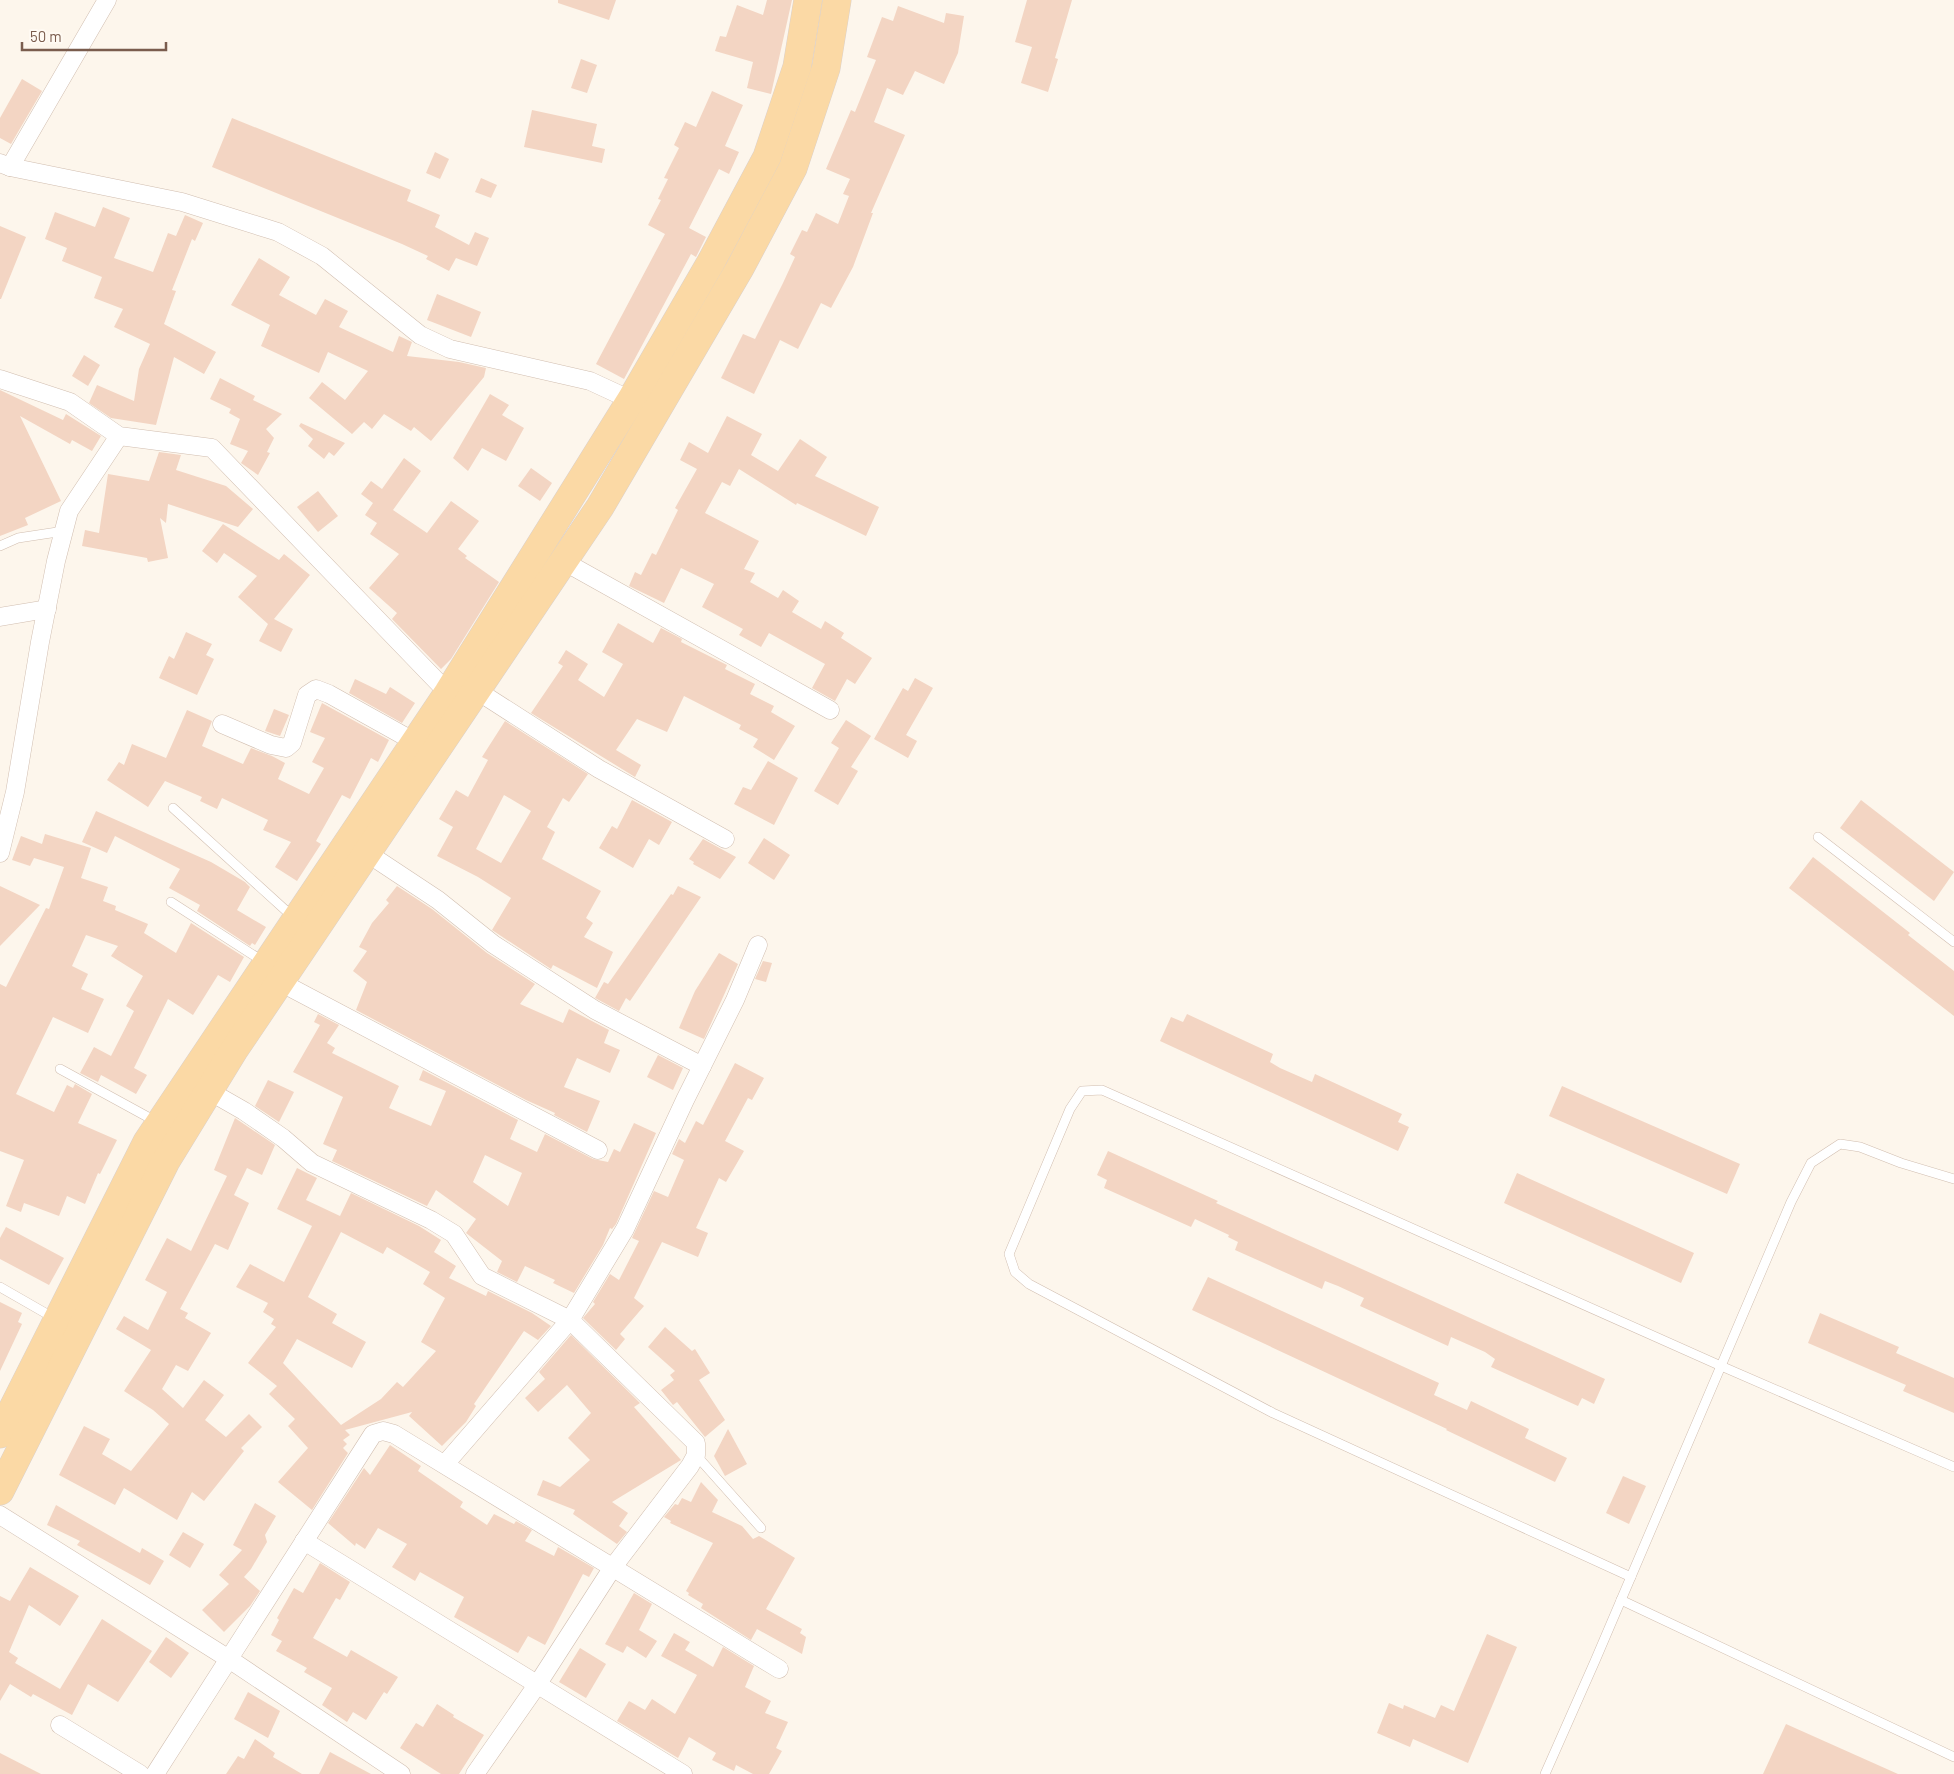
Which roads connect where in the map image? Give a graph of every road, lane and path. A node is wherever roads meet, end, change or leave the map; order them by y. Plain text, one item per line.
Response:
1 (107, 0) edge
2 (808, 0) edge
3 (837, 0) edge
4 (5, 165) edge
5 (0, 379) edge
6 (631, 400) junction
7 (118, 436) junction
8 (64, 531) junction
9 (0, 546) edge
10 (563, 562) junction
11 (47, 609) junction
12 (0, 617) edge
13 (463, 697) junction
14 (830, 710) dead end
15 (222, 724) dead end
16 (414, 742) junction
17 (173, 808) dead end
18 (1818, 837) dead end
19 (725, 839) dead end
20 (0, 853) edge
21 (367, 853) junction
22 (171, 902) dead end
23 (296, 919) junction
24 (1954, 942) edge
25 (758, 945) dead end
26 (273, 973) junction
27 (702, 1066) junction
28 (60, 1069) dead end
29 (209, 1091) junction
30 (160, 1123) junction
31 (598, 1150) dead end
32 (1954, 1179) edge
33 (0, 1287) edge
34 (57, 1320) junction
35 (570, 1320) junction
36 (1721, 1366) junction
37 (0, 1434) edge
38 (696, 1455) junction
39 (445, 1464) junction
40 (1954, 1467) edge
41 (0, 1491) edge
42 (0, 1515) edge
43 (761, 1528) dead end
44 (304, 1541) junction
45 (613, 1567) junction
46 (1631, 1577) junction
47 (1621, 1600) junction
48 (229, 1659) junction
49 (779, 1669) dead end
50 (537, 1685) junction
51 (60, 1725) dead end
52 (1954, 1757) edge
53 (140, 1774) edge
54 (155, 1774) edge
55 (401, 1774) edge
56 (475, 1774) edge
57 (683, 1774) edge
58 (1545, 1774) edge

1 - 4 street
2 - 6 main road
3 - 10 main road
4 - 6 street
5 - 7 street
6 - 13 main road
7 - 8 street
7 - 13 street
8 - 9 lane
8 - 11 street
10 - 13 main road
10 - 14 street
11 - 12 street
11 - 20 street
13 - 16 main road
13 - 19 street
13 - 21 main road
15 - 16 street
16 - 23 main road
17 - 23 lane
18 - 24 lane
21 - 26 main road
21 - 27 street
22 - 26 lane
23 - 26 main road
25 - 27 street
26 - 29 main road
26 - 30 main road
26 - 31 street
27 - 35 street
28 - 30 lane
29 - 35 street
29 - 41 main road
30 - 34 main road
32 - 36 lane
33 - 34 lane
34 - 37 main road
35 - 38 street
35 - 39 street
36 - 40 lane
36 - 46 lane
36 - 46 lane
38 - 43 lane
38 - 45 street
39 - 44 street
39 - 45 street
42 - 48 street
44 - 48 street
44 - 50 street
45 - 49 street
45 - 50 street
46 - 47 lane
47 - 52 lane
47 - 58 lane
48 - 54 street
48 - 55 street
50 - 56 street
50 - 57 street
51 - 53 street

